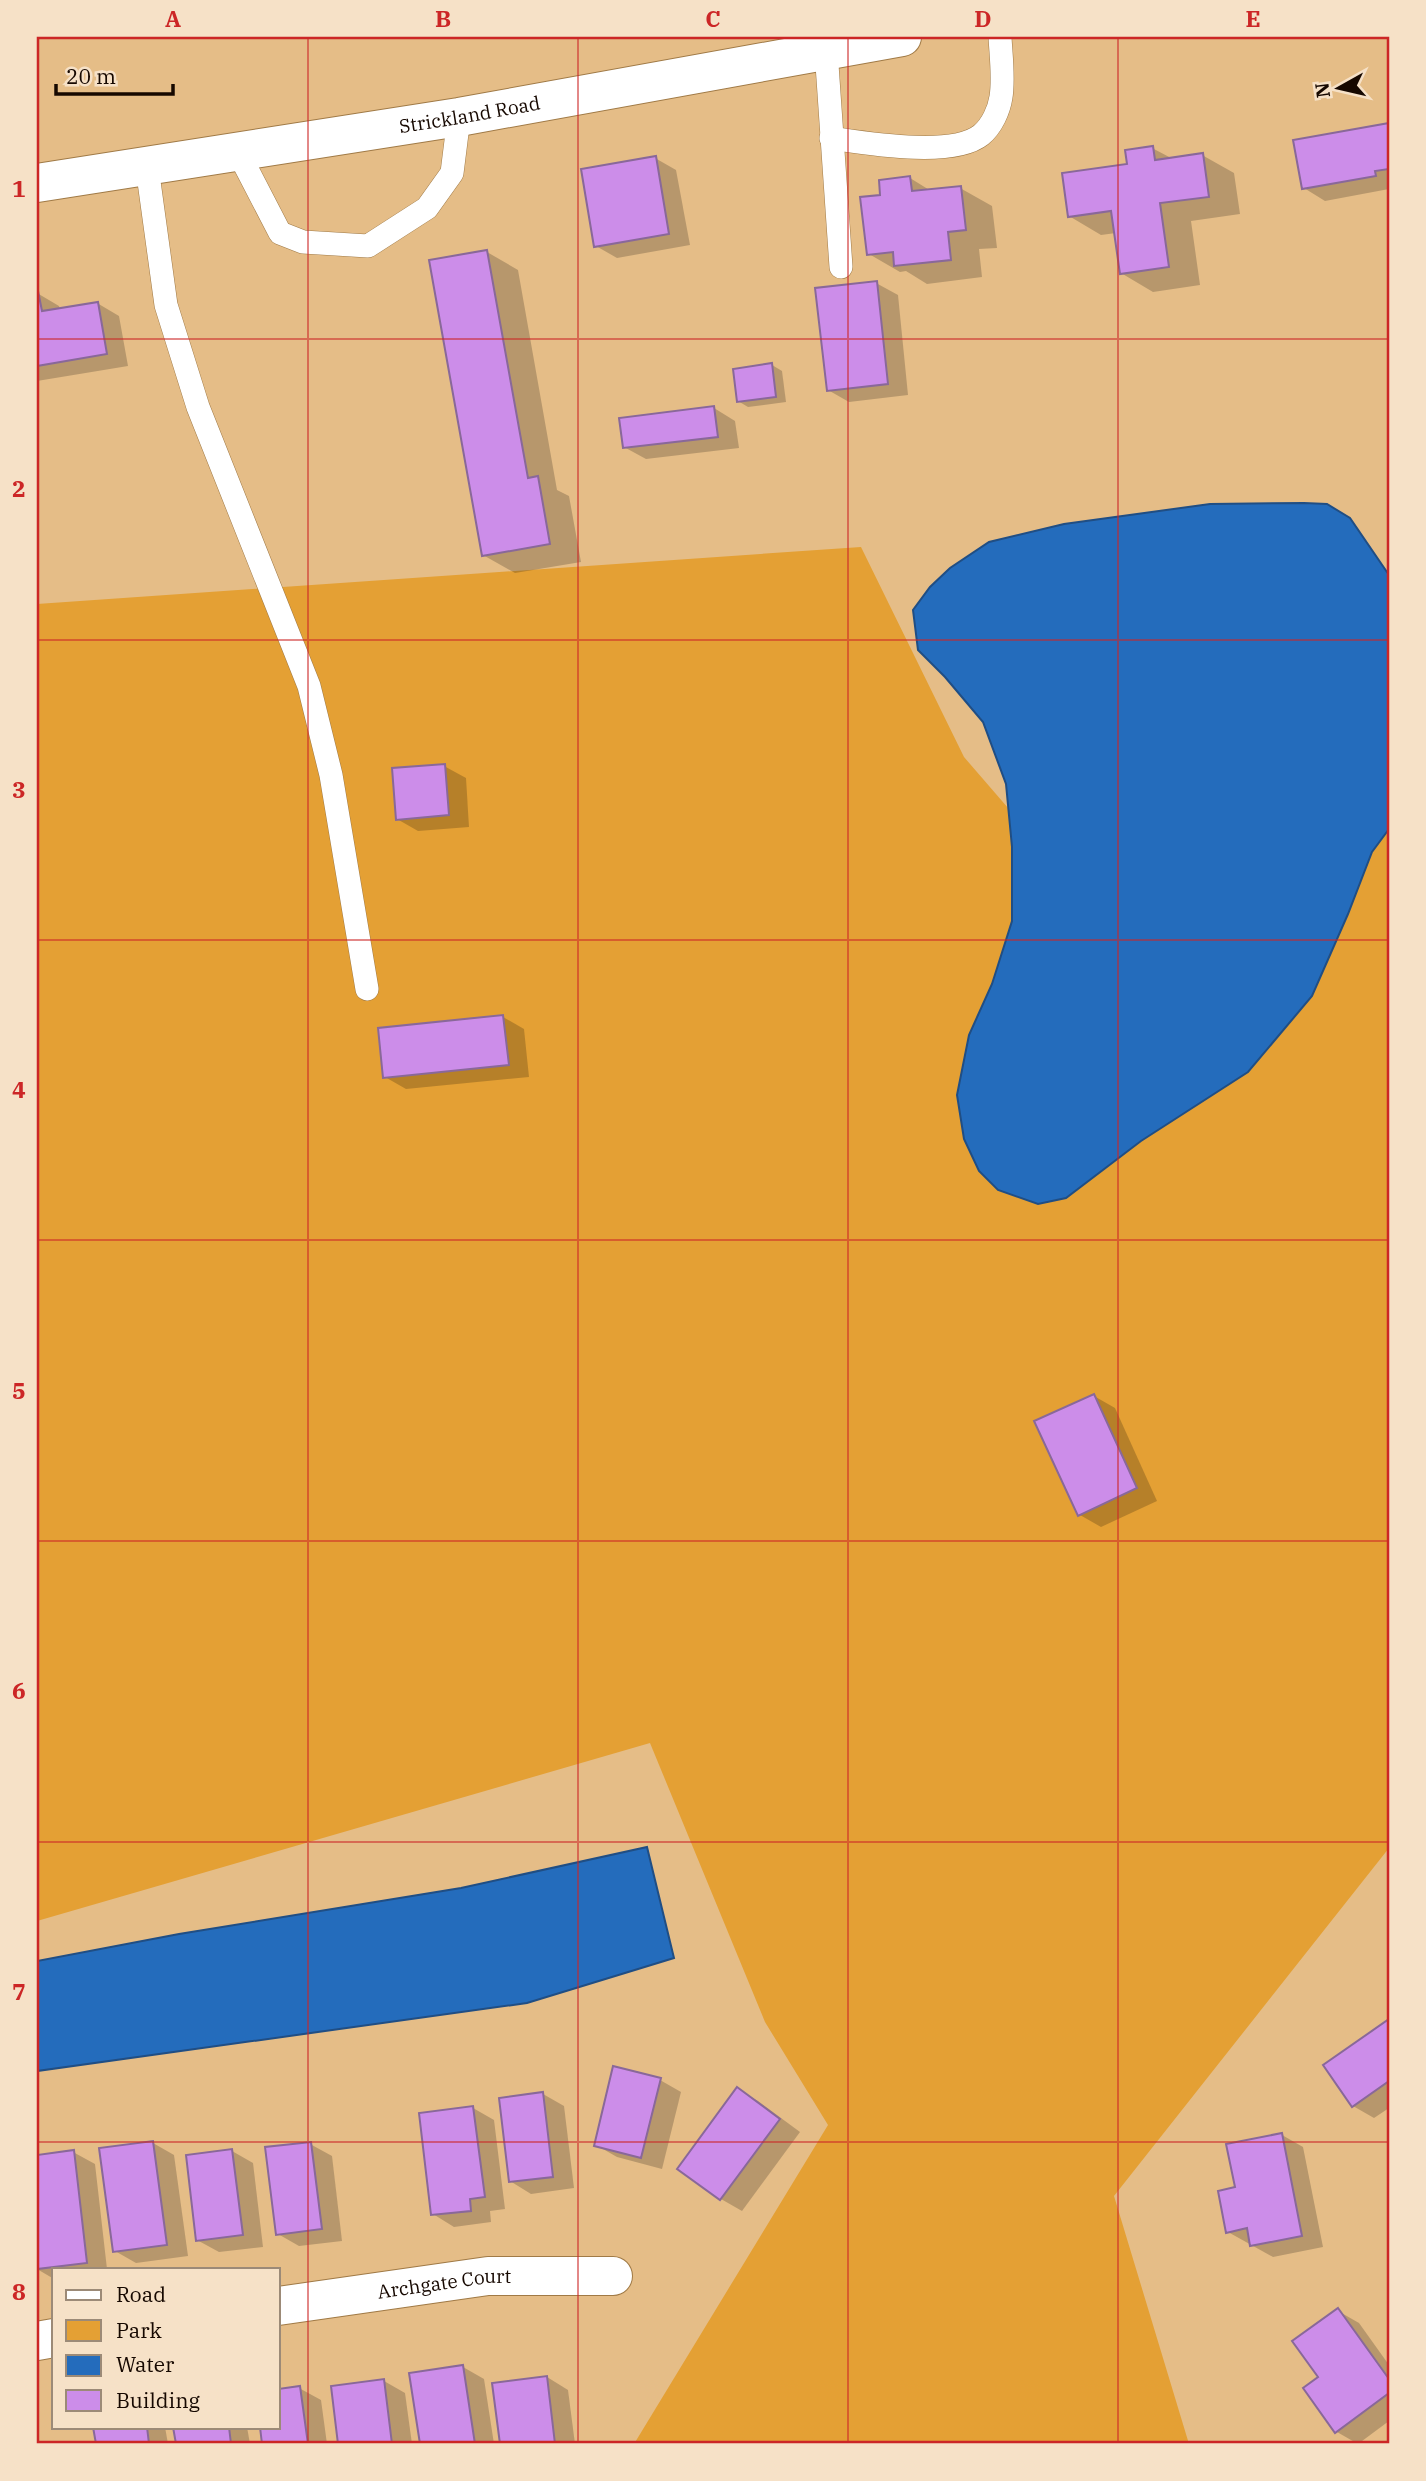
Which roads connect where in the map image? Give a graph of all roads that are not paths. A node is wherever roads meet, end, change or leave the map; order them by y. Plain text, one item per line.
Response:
1 (902, 37) edge
2 (1000, 37) edge
3 (826, 50) junction
4 (459, 117) junction
5 (831, 138) junction
6 (238, 152) junction
7 (148, 167) junction
8 (37, 183) edge
9 (841, 267) dead end
10 (367, 989) dead end
11 (613, 2276) dead end
12 (280, 2306) edge

1 - 3 street, Strickland Road
2 - 5 lane
3 - 4 street, Strickland Road
3 - 5 lane
4 - 6 street, Strickland Road
4 - 6 lane
5 - 9 lane
6 - 7 street, Strickland Road
7 - 8 street, Strickland Road
7 - 10 lane
11 - 12 street, Archgate Court

